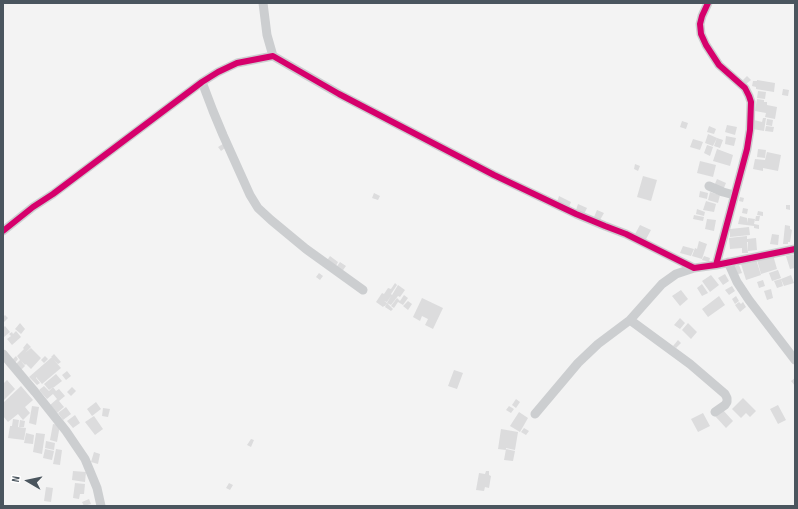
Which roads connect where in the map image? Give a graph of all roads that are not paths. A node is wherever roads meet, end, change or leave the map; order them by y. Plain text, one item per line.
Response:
1 (263, 3) edge
2 (708, 3) edge
3 (273, 56) junction
4 (202, 82) junction
5 (709, 186) dead end
6 (734, 195) junction
7 (3, 231) edge
8 (795, 249) edge
9 (728, 262) junction
10 (716, 264) junction
11 (694, 268) junction
12 (363, 290) dead end
13 (630, 320) junction
14 (3, 354) edge
15 (795, 360) edge
16 (715, 412) dead end
17 (535, 414) dead end
18 (101, 506) edge

1 - 3 street
2 - 6 street
3 - 4 street
3 - 11 street
4 - 7 street
4 - 12 street
5 - 6 street
6 - 10 street
8 - 9 street
9 - 10 street
9 - 15 street
10 - 11 street
11 - 13 street
13 - 16 street
13 - 17 street
14 - 18 street

